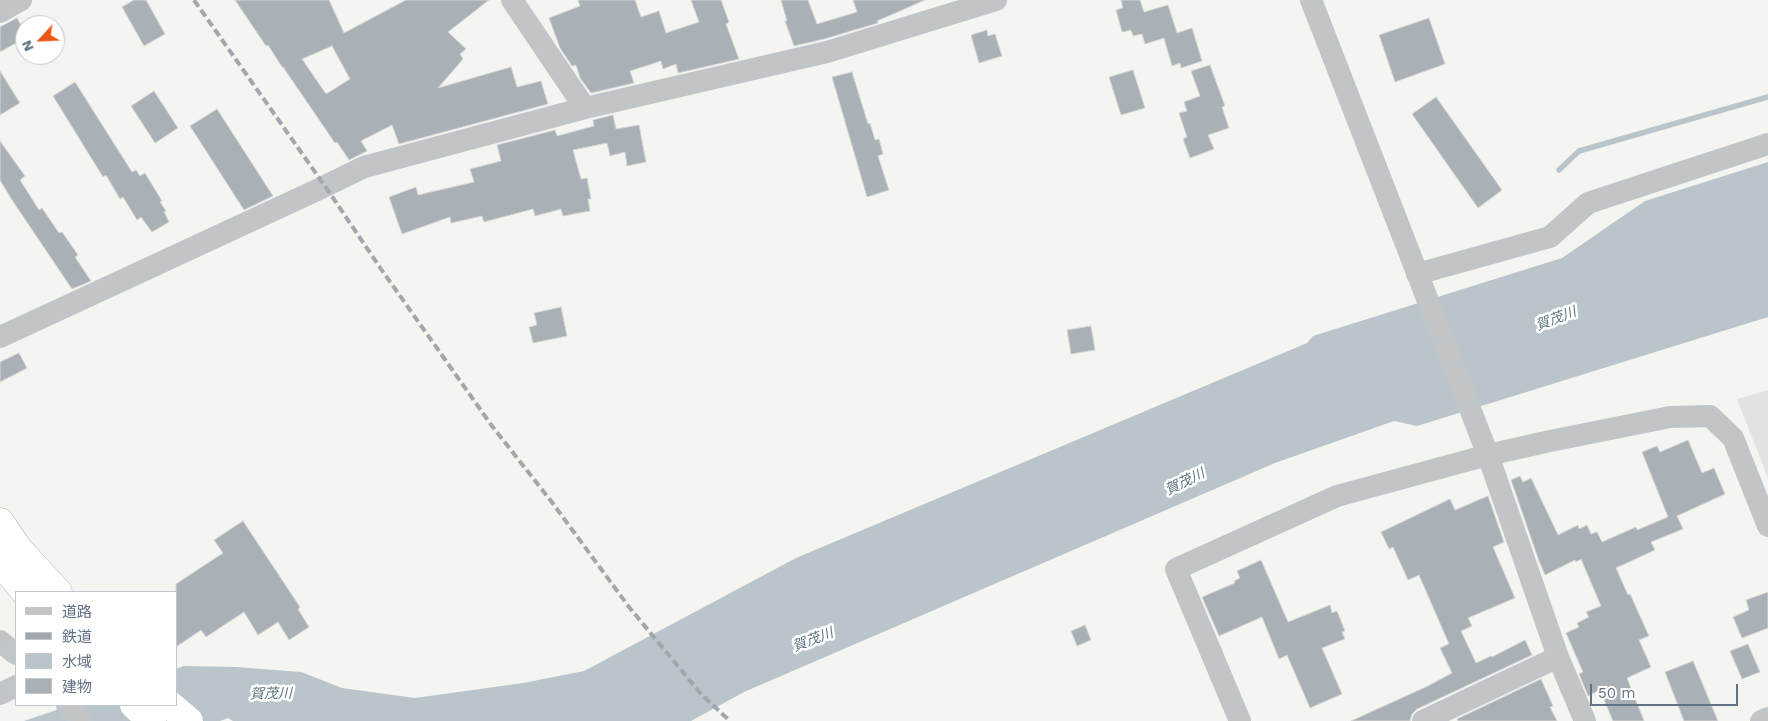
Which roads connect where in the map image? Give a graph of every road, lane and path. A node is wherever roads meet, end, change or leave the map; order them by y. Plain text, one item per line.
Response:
1 (21, 0) edge
2 (512, 0) edge
3 (996, 0) edge
4 (1311, 0) edge
5 (0, 12) edge
6 (584, 108) junction
7 (1768, 144) edge
8 (1419, 281) junction
9 (0, 337) edge
10 (1484, 448) junction
11 (0, 522) edge
12 (1768, 526) edge
13 (0, 561) edge
14 (24, 591) edge
15 (57, 591) edge
16 (0, 641) edge
17 (15, 653) edge
18 (1558, 657) junction
19 (15, 686) edge
20 (0, 694) edge
21 (68, 706) edge
22 (135, 706) edge
23 (171, 706) edge
24 (1768, 718) edge
25 (81, 721) edge
26 (152, 721) edge
27 (189, 721) edge
28 (1240, 721) edge
29 (1423, 721) edge
30 (1585, 721) edge
31 (1761, 721) edge

1 - 5 street
2 - 6 street
3 - 6 street
4 - 8 street
6 - 9 street
7 - 8 street
8 - 10 street
10 - 12 street
10 - 18 street
10 - 28 street
11 - 15 highway
13 - 14 highway
16 - 17 street
18 - 29 street
18 - 30 street
19 - 20 street
21 - 25 street
22 - 26 highway
23 - 27 highway
24 - 31 street

